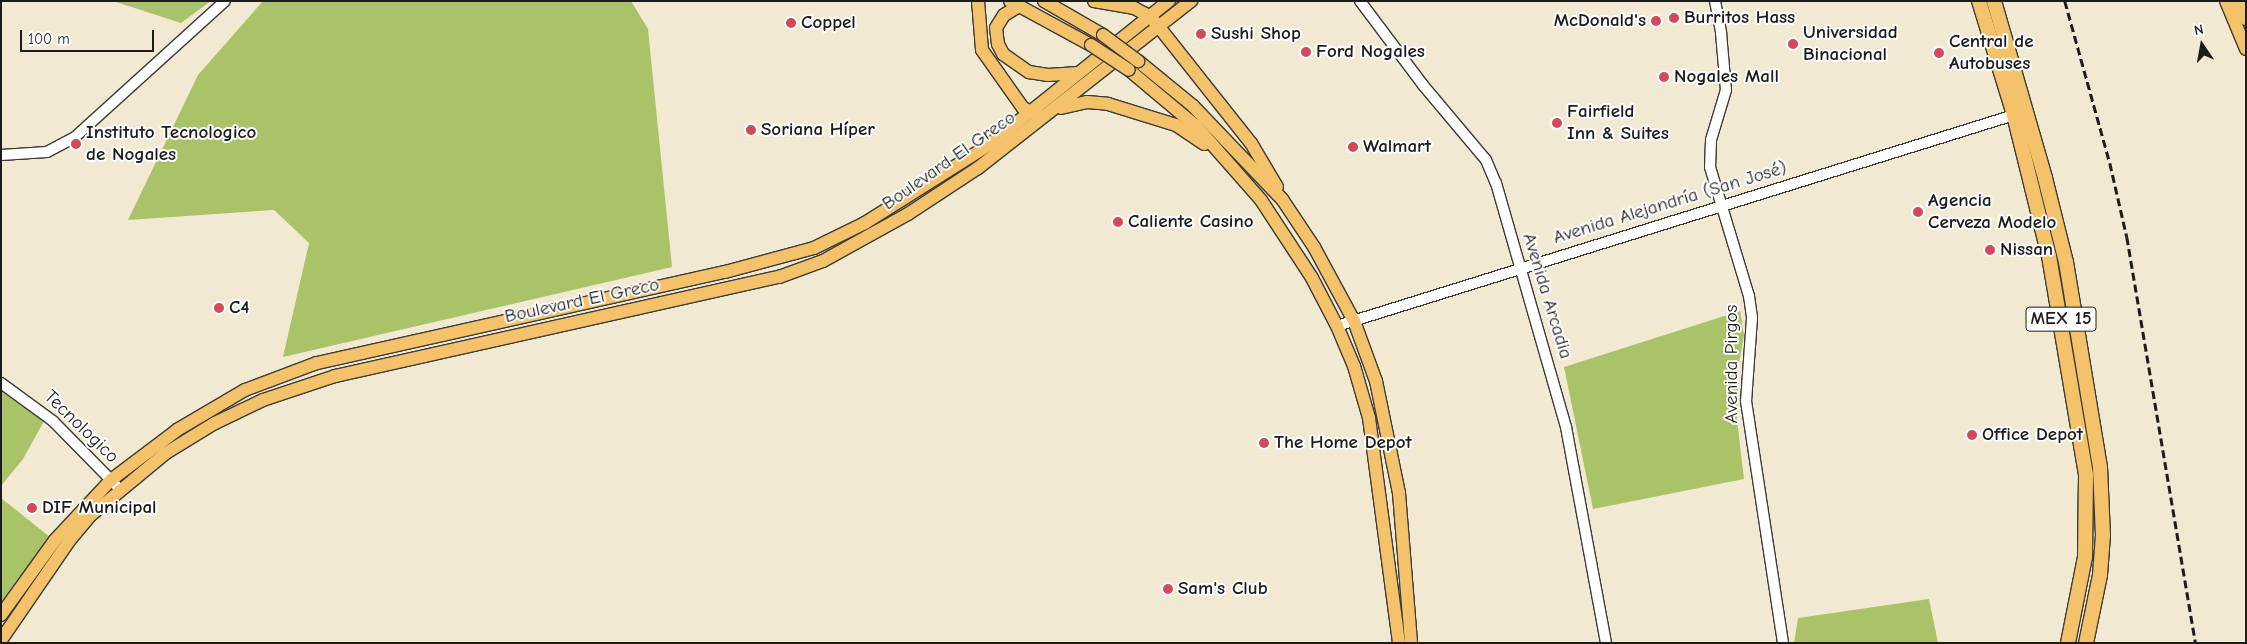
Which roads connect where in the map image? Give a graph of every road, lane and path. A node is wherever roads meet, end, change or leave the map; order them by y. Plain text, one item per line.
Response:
1 (225, 1) edge
2 (978, 1) edge
3 (1044, 1) edge
4 (1094, 1) edge
5 (1170, 1) edge
6 (1191, 1) edge
7 (1360, 1) edge
8 (1715, 1) edge
9 (1979, 1) edge
10 (1994, 1) edge
11 (2226, 1) edge
12 (2238, 1) edge
13 (1014, 4) edge
14 (1151, 17) junction
15 (2246, 19) edge
16 (1161, 27) junction
17 (2246, 49) edge
18 (1133, 66) junction
19 (1078, 73) junction
20 (1056, 109) junction
21 (1030, 114) junction
22 (2014, 115) junction
23 (1045, 117) junction
24 (1, 155) edge
25 (1236, 171) junction
26 (1282, 199) junction
27 (1720, 206) junction
28 (1520, 268) junction
29 (566, 308) junction
30 (1354, 320) junction
31 (569, 322) junction
32 (1337, 326) junction
33 (1, 383) edge
34 (110, 480) junction
35 (120, 489) junction
36 (1, 615) edge
37 (1, 640) edge
38 (1399, 643) edge
39 (1412, 643) edge
40 (1606, 643) edge
41 (1784, 643) edge
42 (2068, 643) edge
43 (2086, 643) edge

1 - 24 street
2 - 21 main road
3 - 18 main road, bridge
4 - 14 main road
5 - 14 main road, Boulevard El Greco
6 - 16 main road, Boulevard El Greco
7 - 28 street, Avenida Arcadia
8 - 27 street, Avenida Pirgos
9 - 22 highway, MEX 15
10 - 43 highway, MEX 15
11 - 17 main road
12 - 15 main road
13 - 18 main road, bridge
13 - 19 main road
14 - 16 main road
14 - 19 main road, Boulevard El Greco
16 - 20 main road, Boulevard El Greco
16 - 26 main road
18 - 25 main road
18 - 26 main road
19 - 21 main road, Boulevard El Greco
20 - 23 main road, Boulevard El Greco
20 - 25 main road
21 - 23 main road
21 - 29 main road, Boulevard El Greco
22 - 27 street, Avenida Alejandría (San José)
22 - 42 highway, MEX 15
23 - 31 main road, Boulevard El Greco
25 - 32 main road
26 - 30 main road
27 - 28 street, Avenida Alejandría (San José)
27 - 41 street, Avenida Pirgos
28 - 30 street, Avenida Alejandría (San José)
28 - 40 street, Avenida Arcadia
29 - 31 main road
29 - 34 main road, Boulevard El Greco
30 - 32 street, Avenida Alejandría (San José)
30 - 39 main road
31 - 35 main road, Boulevard El Greco
32 - 38 main road
33 - 34 street, Tecnologico
34 - 35 street, Tecnologico
34 - 36 main road, Boulevard El Greco
35 - 37 main road, Boulevard El Greco

